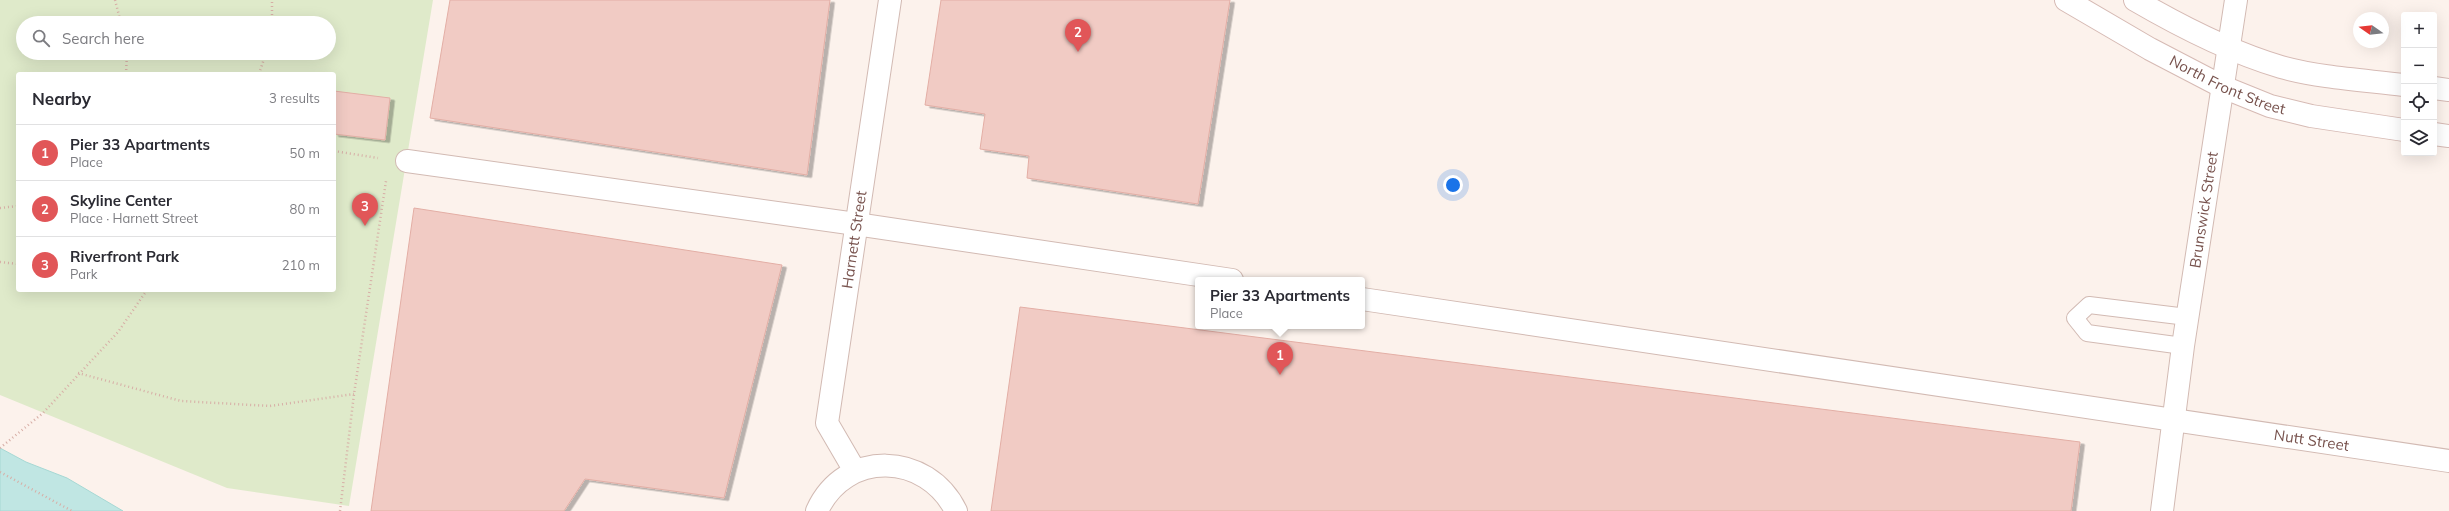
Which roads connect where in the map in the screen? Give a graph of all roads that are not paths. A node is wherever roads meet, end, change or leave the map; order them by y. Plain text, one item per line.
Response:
1 (890, 0) edge
2 (2066, 0) edge
3 (2135, 0) edge
4 (2236, 0) edge
5 (2229, 47) junction
6 (2401, 85) edge
7 (2223, 87) junction
8 (2437, 88) edge
9 (2449, 90) edge
10 (2401, 130) edge
11 (2437, 134) edge
12 (2449, 136) edge
13 (398, 160) road end
14 (856, 224) junction
15 (1212, 277) edge
16 (1365, 299) edge
17 (2187, 316) junction
18 (2182, 346) junction
19 (2173, 421) junction
20 (2449, 461) edge
21 (855, 471) junction
22 (817, 511) edge
23 (956, 511) edge
24 (2162, 511) edge

1 - 14 street, Harnett Street
2 - 7 street, North Front Street
3 - 5 street
4 - 5 street, Brunswick Street
5 - 6 street
5 - 7 street, Brunswick Street
7 - 10 street, North Front Street
7 - 17 street, Brunswick Street
8 - 9 street
11 - 12 street
13 - 14 street
14 - 15 street
14 - 21 street, Harnett Street
16 - 19 street, Nutt Street
17 - 18 street, Brunswick Street
17 - 18 lane
18 - 19 street, Brunswick Street
19 - 20 street, Nutt Street
19 - 24 street, Brunswick Street
21 - 22 street
21 - 23 street

